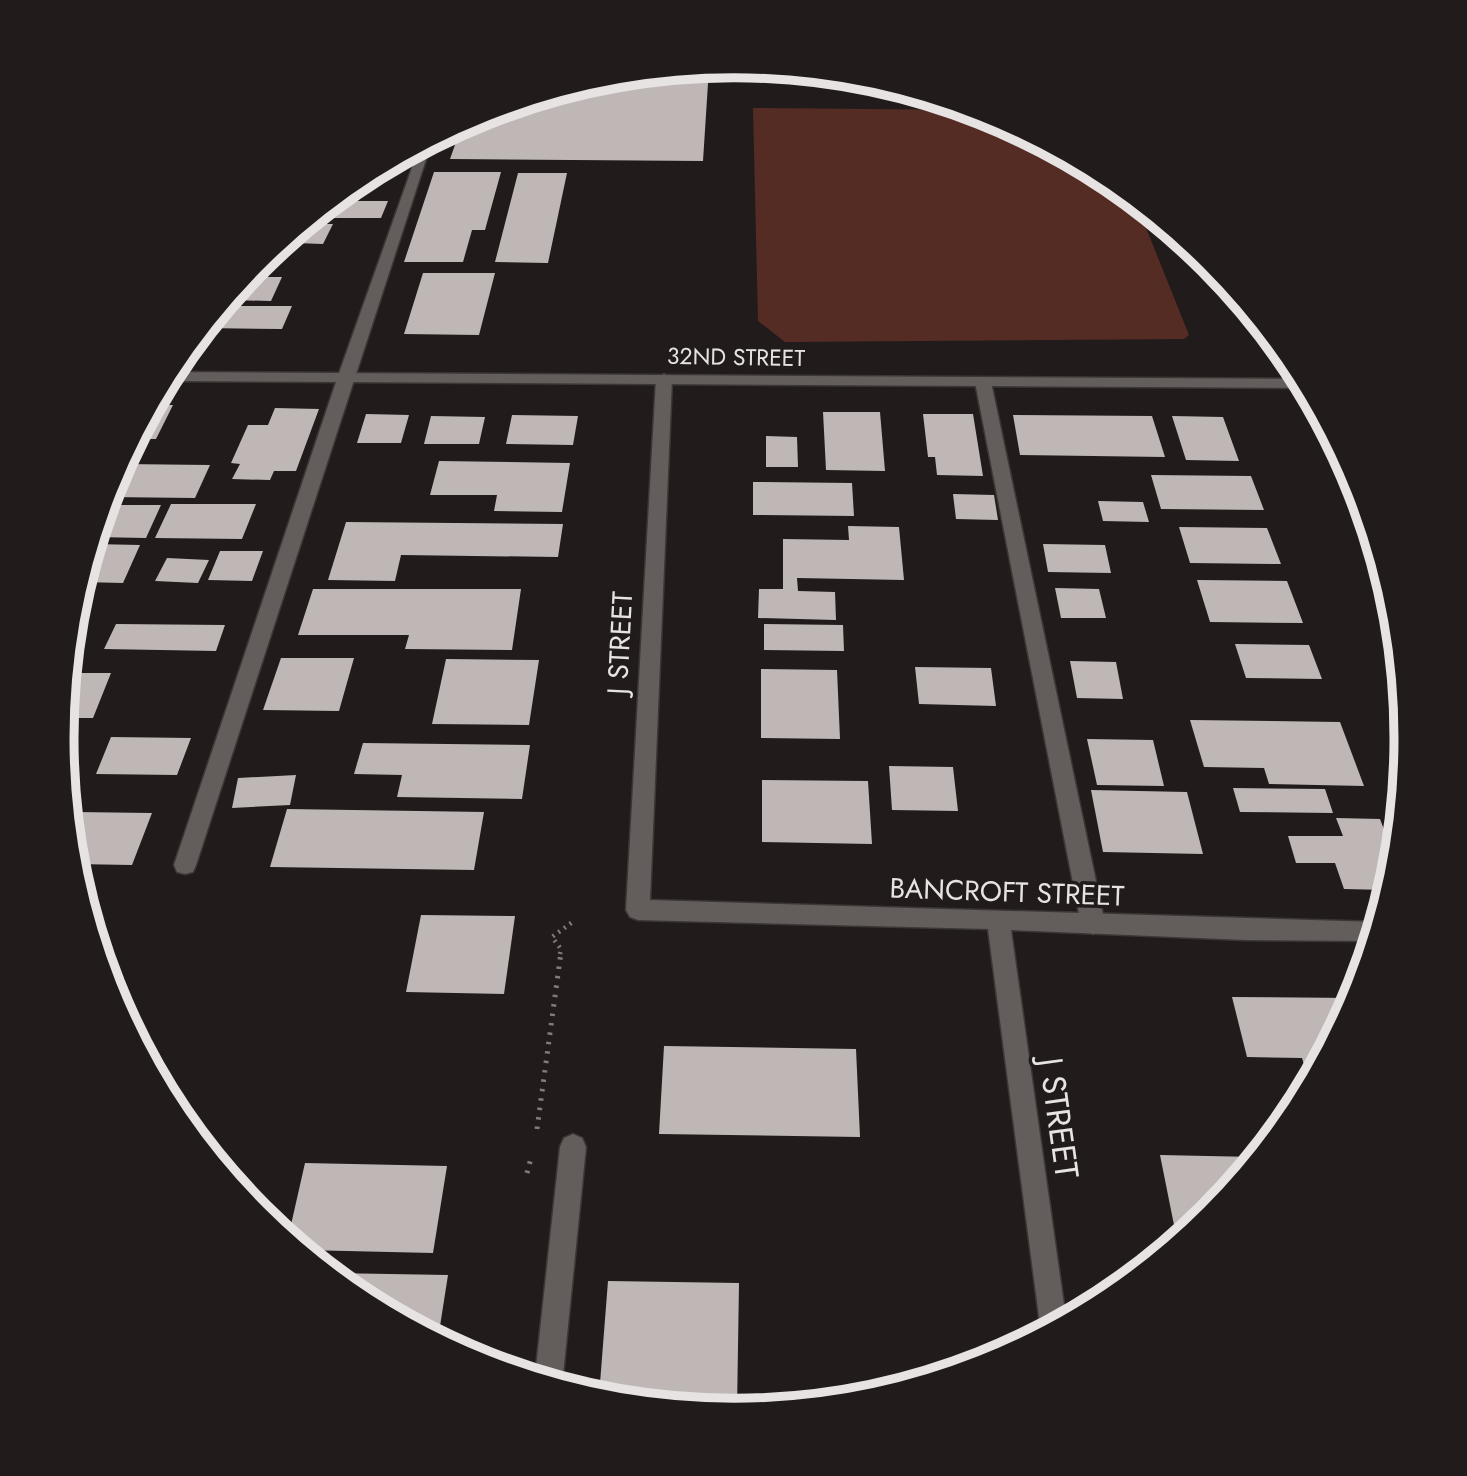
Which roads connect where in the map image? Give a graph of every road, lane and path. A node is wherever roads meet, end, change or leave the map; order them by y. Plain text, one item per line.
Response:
1 (422, 156) edge
2 (181, 377) edge
3 (345, 379) junction
4 (664, 379) junction
5 (983, 382) junction
6 (1290, 384) edge
7 (185, 866) dead end
8 (638, 910) joint
9 (998, 919) junction
10 (574, 921) dead end
11 (1093, 924) junction
12 (1364, 931) edge
13 (538, 1126) dead end
14 (573, 1147) dead end
15 (1052, 1316) edge
16 (550, 1372) edge

1 - 3 street
2 - 3 street, 32ND STREET
3 - 4 street, 32ND STREET
3 - 7 street
4 - 5 street, 32ND STREET
4 - 8 street, J STREET
5 - 6 street, 32ND STREET
5 - 11 street
8 - 9 street, BANCROFT STREET
9 - 11 street, BANCROFT STREET
9 - 15 street, J STREET
10 - 13 path
11 - 12 street, BANCROFT STREET
14 - 16 street

